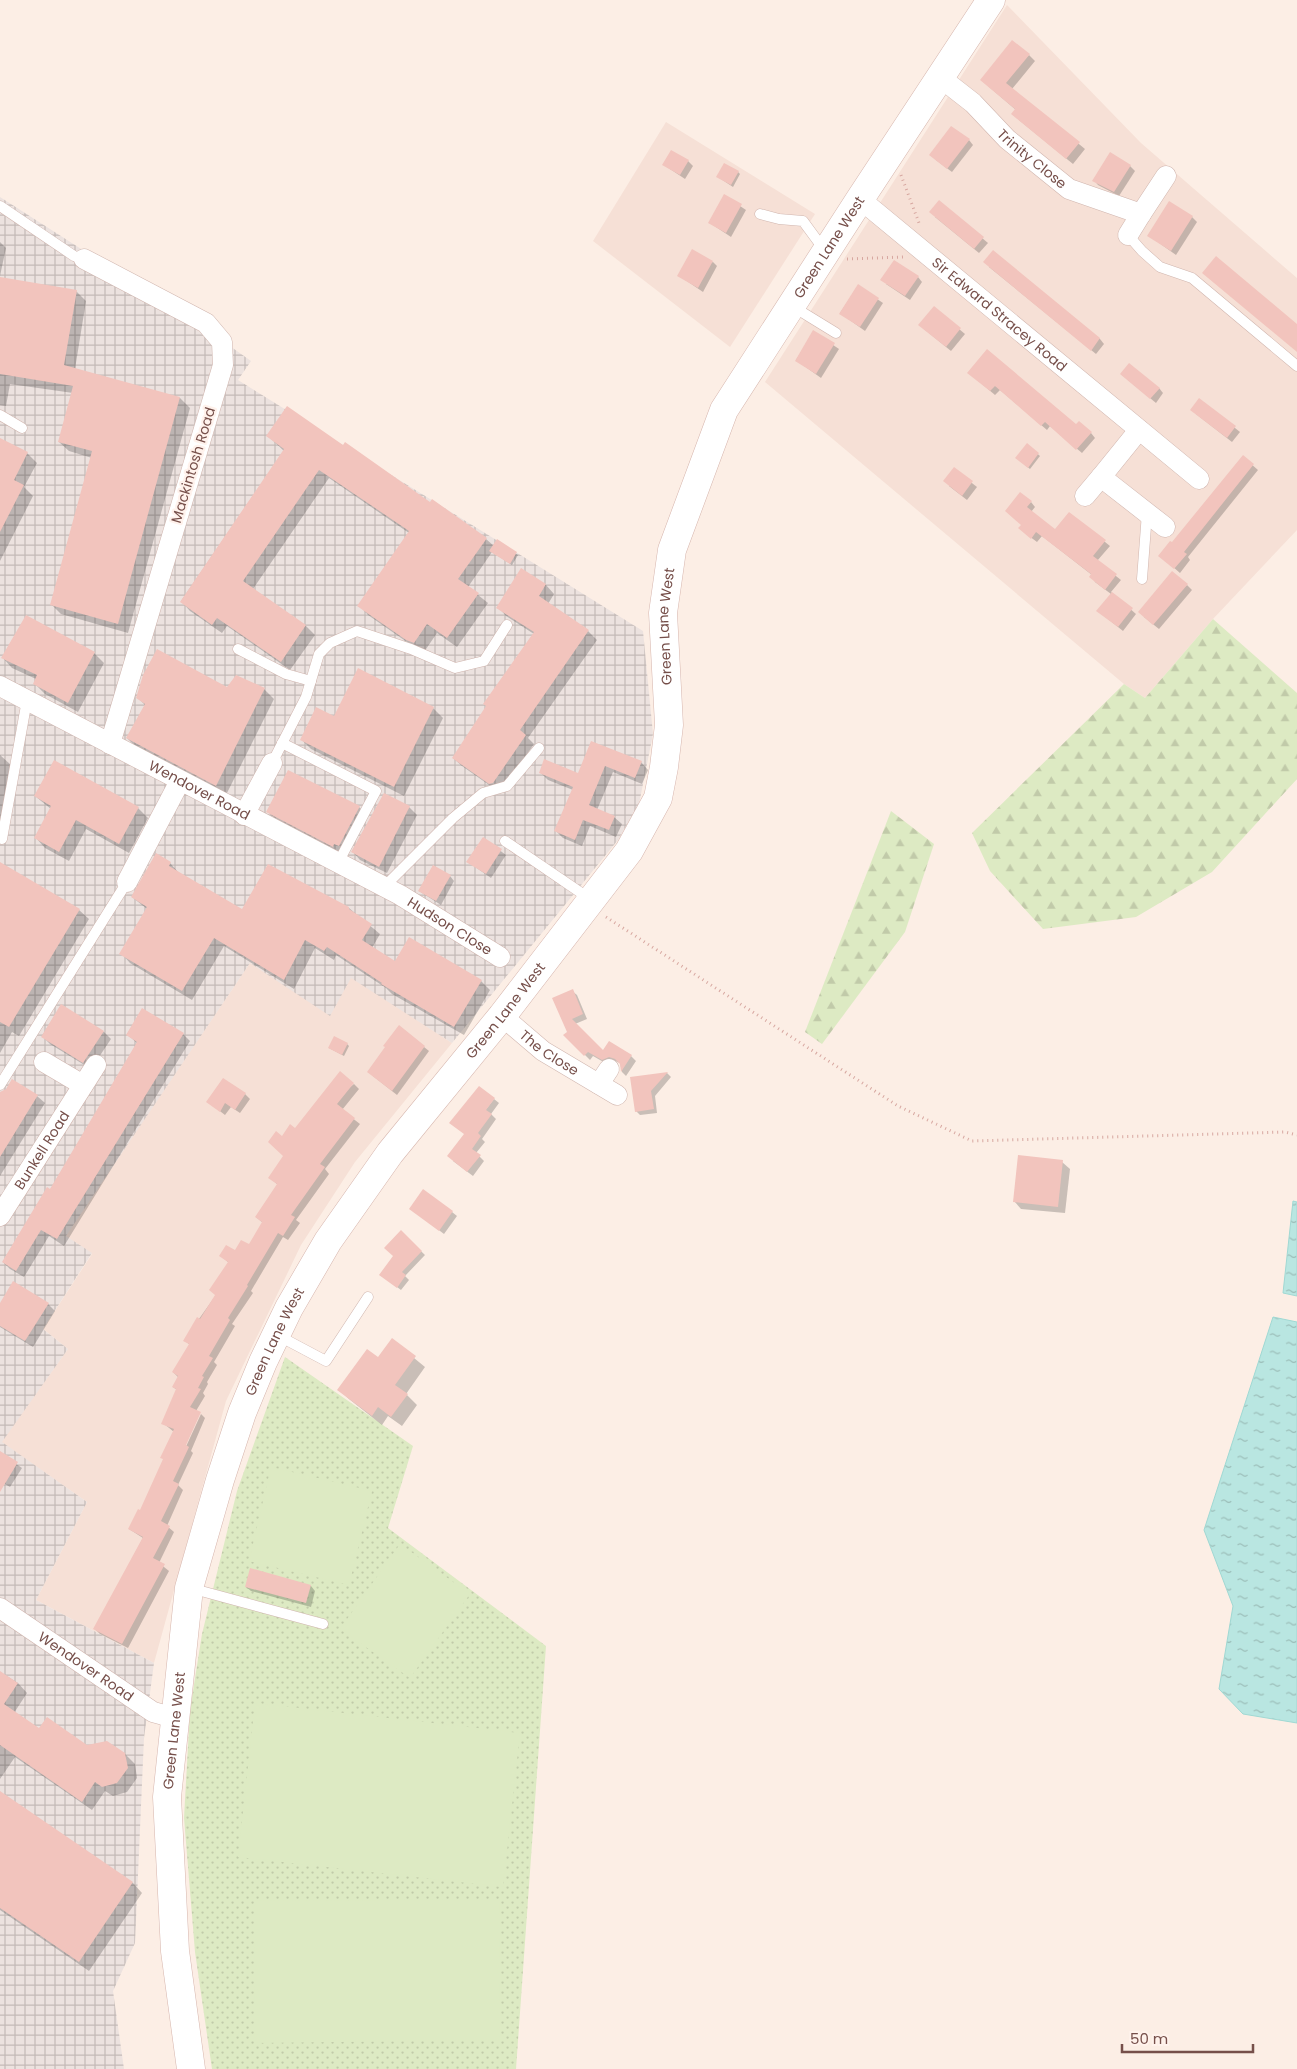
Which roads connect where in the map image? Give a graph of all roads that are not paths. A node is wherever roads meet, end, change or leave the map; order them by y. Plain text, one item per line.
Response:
1 (992, 0) edge
2 (941, 78) junction
3 (1166, 176) dead end
4 (860, 199) junction
5 (0, 206) edge
6 (760, 214) dead end
7 (1141, 214) junction
8 (1128, 234) joint
9 (824, 256) junction
10 (84, 259) joint
11 (792, 306) junction
12 (836, 333) dead end
13 (1297, 366) edge
14 (0, 415) edge
15 (22, 428) dead end
16 (1139, 430) junction
17 (1101, 477) junction
18 (1199, 479) dead end
19 (1085, 496) dead end
20 (1147, 513) junction
21 (1165, 527) dead end
22 (1142, 579) dead end
23 (507, 624) dead end
24 (238, 649) dead end
25 (310, 681) junction
26 (0, 686) edge
27 (27, 700) junction
28 (282, 743) junction
29 (110, 744) junction
30 (540, 748) dead end
31 (272, 763) joint
32 (180, 781) junction
33 (244, 815) junction
34 (2, 839) dead end
35 (505, 841) dead end
36 (338, 863) junction
37 (126, 882) joint
38 (392, 891) junction
39 (589, 902) junction
40 (500, 957) dead end
41 (502, 1016) junction
42 (44, 1062) dead end
43 (96, 1065) dead end
44 (0, 1085) edge
45 (83, 1085) junction
46 (617, 1095) dead end
47 (0, 1216) edge
48 (368, 1297) dead end
49 (276, 1335) junction
50 (189, 1588) junction
51 (0, 1608) edge
52 (323, 1624) dead end
53 (174, 1718) junction
54 (191, 2069) edge

1 - 2 street, Green Lane West
2 - 4 street, Green Lane West
2 - 7 street, Trinity Close
3 - 7 street
4 - 9 street, Green Lane West
4 - 16 street, Sir Edward Stracey Road
5 - 10 lane
6 - 9 lane
7 - 8 street
8 - 13 lane
9 - 11 street, Green Lane West
10 - 29 street, Mackintosh Road
11 - 12 lane
11 - 39 street, Green Lane West
14 - 15 lane
16 - 17 street
16 - 18 street, Sir Edward Stracey Road
17 - 19 street
17 - 20 street
20 - 21 street
20 - 22 lane
23 - 25 lane
24 - 25 lane
25 - 28 lane
26 - 27 street, Wendover Road
27 - 29 street, Wendover Road
27 - 34 lane
28 - 31 lane
28 - 36 lane
29 - 32 street, Wendover Road
30 - 38 lane
31 - 33 street
32 - 33 street, Wendover Road
32 - 37 street
33 - 36 street, Wendover Road
35 - 39 lane
36 - 38 street, Wendover Road
37 - 44 lane
38 - 40 street, Hudson Close
39 - 41 street, Green Lane West
41 - 46 street, The Close
41 - 49 street, Green Lane West
42 - 45 street
43 - 45 street, Bunkell Road
45 - 47 street, Bunkell Road
48 - 49 lane
49 - 50 street, Green Lane West
50 - 52 lane
50 - 53 street, Green Lane West
51 - 53 street, Wendover Road
53 - 54 street, Green Lane West

